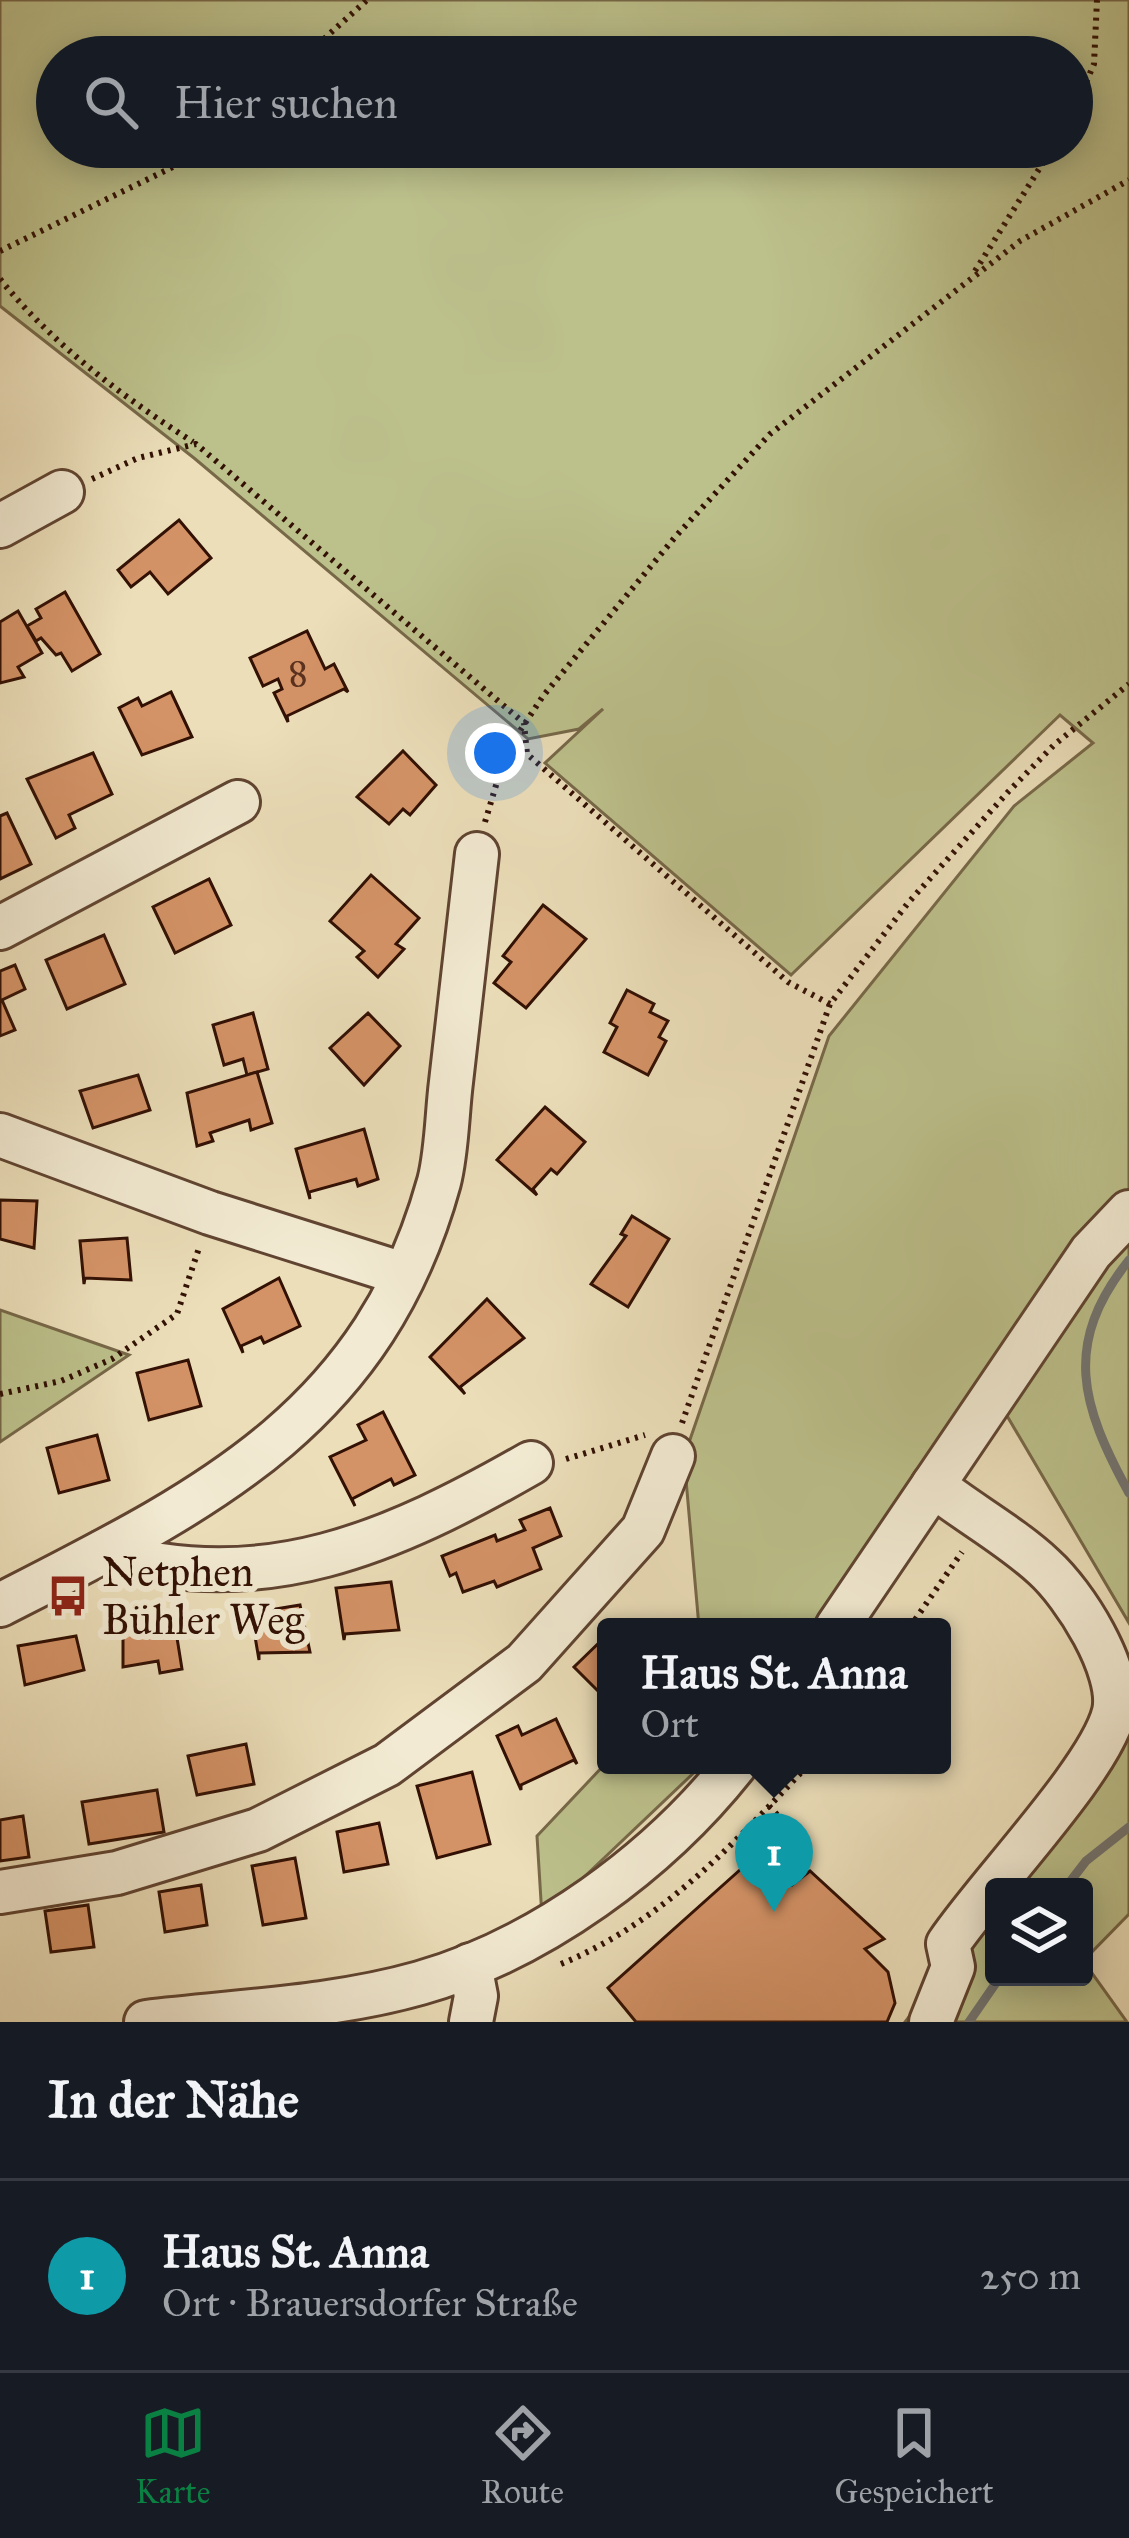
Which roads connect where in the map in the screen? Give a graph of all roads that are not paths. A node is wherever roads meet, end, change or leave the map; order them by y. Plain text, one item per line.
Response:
1 (62, 492) road end
2 (0, 526) edge
3 (238, 802) dead end
4 (477, 854) road end
5 (0, 928) edge
6 (0, 1136) edge
7 (1129, 1212) edge
8 (403, 1274) junction
9 (677, 1439) road end
10 (531, 1463) road end
11 (933, 1484) junction
12 (103, 1552) junction
13 (0, 1605) edge
14 (843, 1618) edge
15 (726, 1774) edge
16 (0, 1892) edge
17 (470, 1965) junction
18 (333, 2012) edge
19 (146, 2022) edge
20 (471, 2022) edge
21 (931, 2022) edge

1 - 2 street
3 - 5 street
4 - 8 street
6 - 8 street
7 - 11 street
8 - 12 street
9 - 16 street
10 - 12 street
11 - 14 street
11 - 21 street
12 - 13 street
15 - 17 street
17 - 18 street
17 - 20 street
18 - 19 street

